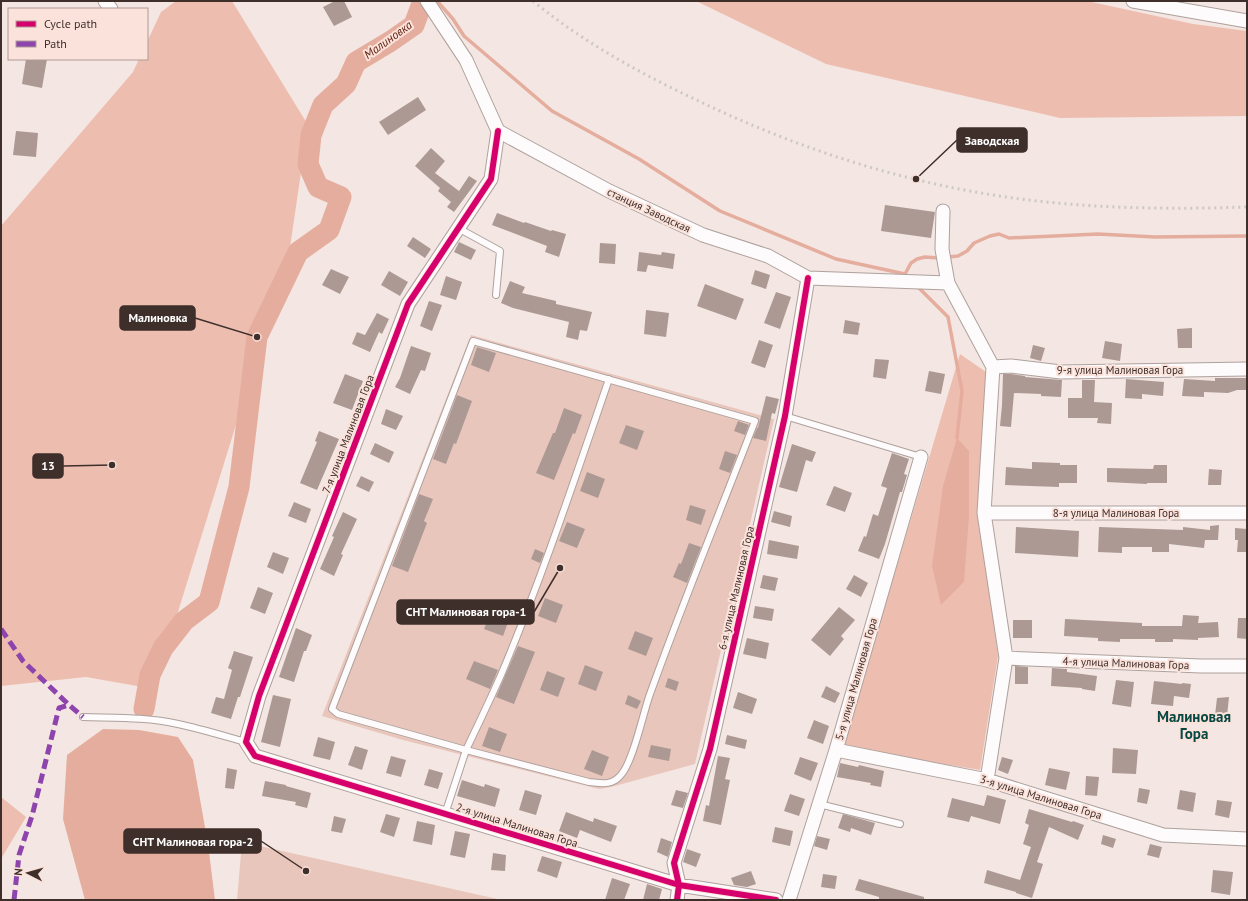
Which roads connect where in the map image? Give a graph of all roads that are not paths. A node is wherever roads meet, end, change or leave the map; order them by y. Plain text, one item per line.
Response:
1 (104, 1) edge
2 (1133, 1) edge
3 (429, 3) edge
4 (112, 8) edge
5 (1247, 21) edge
6 (498, 131) junction
7 (944, 211) dead end
8 (458, 228) junction
9 (808, 278) junction
10 (948, 283) junction
11 (496, 295) dead end
12 (993, 367) junction
13 (1247, 370) edge
14 (609, 379) junction
15 (785, 416) junction
16 (921, 457) joint
17 (984, 513) junction
18 (1247, 513) edge
19 (1006, 658) junction
20 (1247, 666) edge
21 (83, 717) dead end
22 (246, 742) junction
23 (466, 750) junction
24 (836, 750) junction
25 (987, 780) junction
26 (819, 804) junction
27 (445, 814) junction
28 (900, 824) dead end
29 (1247, 839) edge
30 (679, 885) junction
31 (677, 900) edge
32 (776, 900) edge
33 (789, 900) edge

1 - 4 street
2 - 5 street
3 - 6 street
6 - 8 street, 7-я улица Малиновая Гора
6 - 9 street, станция Заводская
7 - 10 street
8 - 11 lane
8 - 22 street, 7-я улица Малиновая Гора
9 - 10 street, станция Заводская
9 - 15 street, 6-я улица Малиновая Гора
10 - 12 street
12 - 13 street, 9-я улица Малиновая Гора
12 - 17 street
14 - 23 lane
14 - 23 lane
14 - 23 lane
15 - 16 lane
15 - 30 street, 6-я улица Малиновая Гора
16 - 24 street, 5-я улица Малиновая Гора
17 - 18 street, 8-я улица Малиновая Гора
17 - 19 street
19 - 20 street, 4-я улица Малиновая Гора
19 - 25 street
21 - 22 lane
22 - 27 street, 2-я улица Малиновая Гора
23 - 27 lane
24 - 25 street, 3-я улица Малиновая Гора
24 - 26 street, 5-я улица Малиновая Гора
25 - 29 street, 3-я улица Малиновая Гора
26 - 28 lane
26 - 33 street, 5-я улица Малиновая Гора
27 - 30 street, 2-я улица Малиновая Гора
30 - 31 street, 6-я улица Малиновая Гора
30 - 32 street, 2-я улица Малиновая Гора

